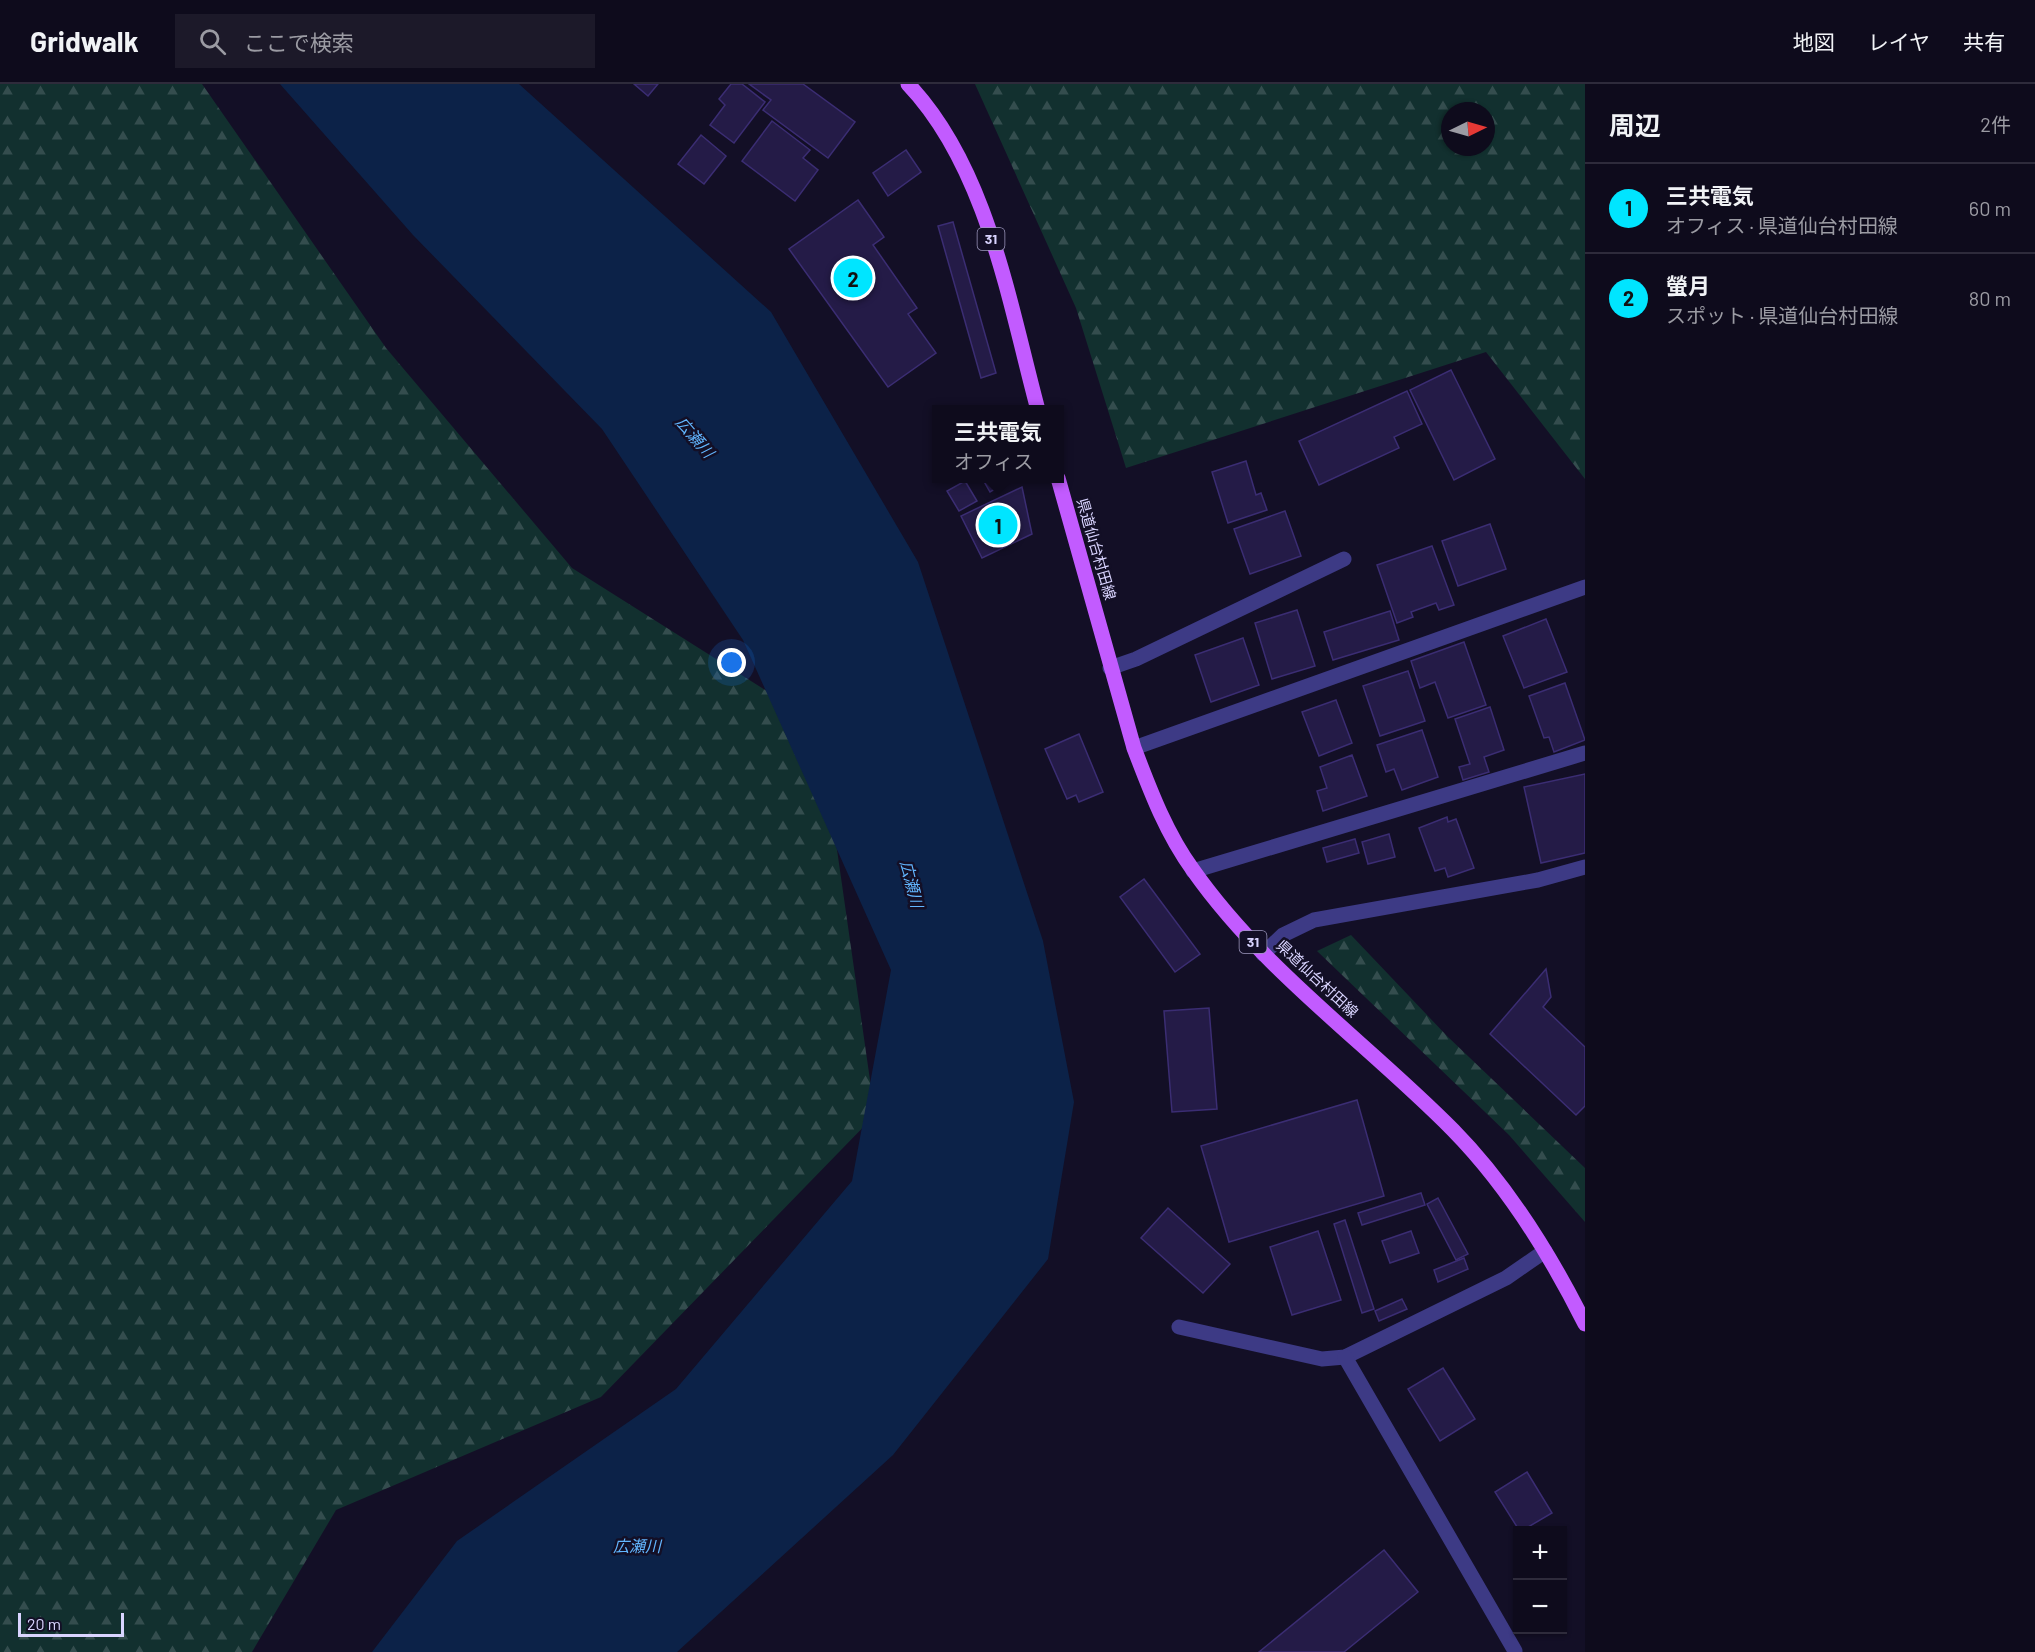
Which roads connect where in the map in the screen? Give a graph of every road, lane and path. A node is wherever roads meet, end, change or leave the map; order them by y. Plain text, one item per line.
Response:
1 (908, 84) edge
2 (1037, 405) edge
3 (1059, 483) edge
4 (1344, 559) dead end
5 (1585, 587) edge
6 (1110, 668) junction
7 (1134, 748) junction
8 (1585, 753) edge
9 (1585, 867) edge
10 (1193, 871) junction
11 (1263, 954) junction
12 (1545, 1251) junction
13 (1585, 1324) edge
14 (1179, 1327) dead end
15 (1345, 1357) junction
16 (1515, 1651) edge

1 - 2 main road, 31
3 - 6 main road, 県道仙台村田線 / 31
4 - 6 street
5 - 7 street
6 - 7 main road, 県道仙台村田線 / 31
7 - 10 main road, 県道仙台村田線 / 31
8 - 10 street
9 - 11 street
10 - 11 main road, 県道仙台村田線 / 31
11 - 12 main road, 県道仙台村田線 / 31
12 - 13 main road, 県道仙台村田線 / 31
12 - 15 street
14 - 15 street
15 - 16 street

